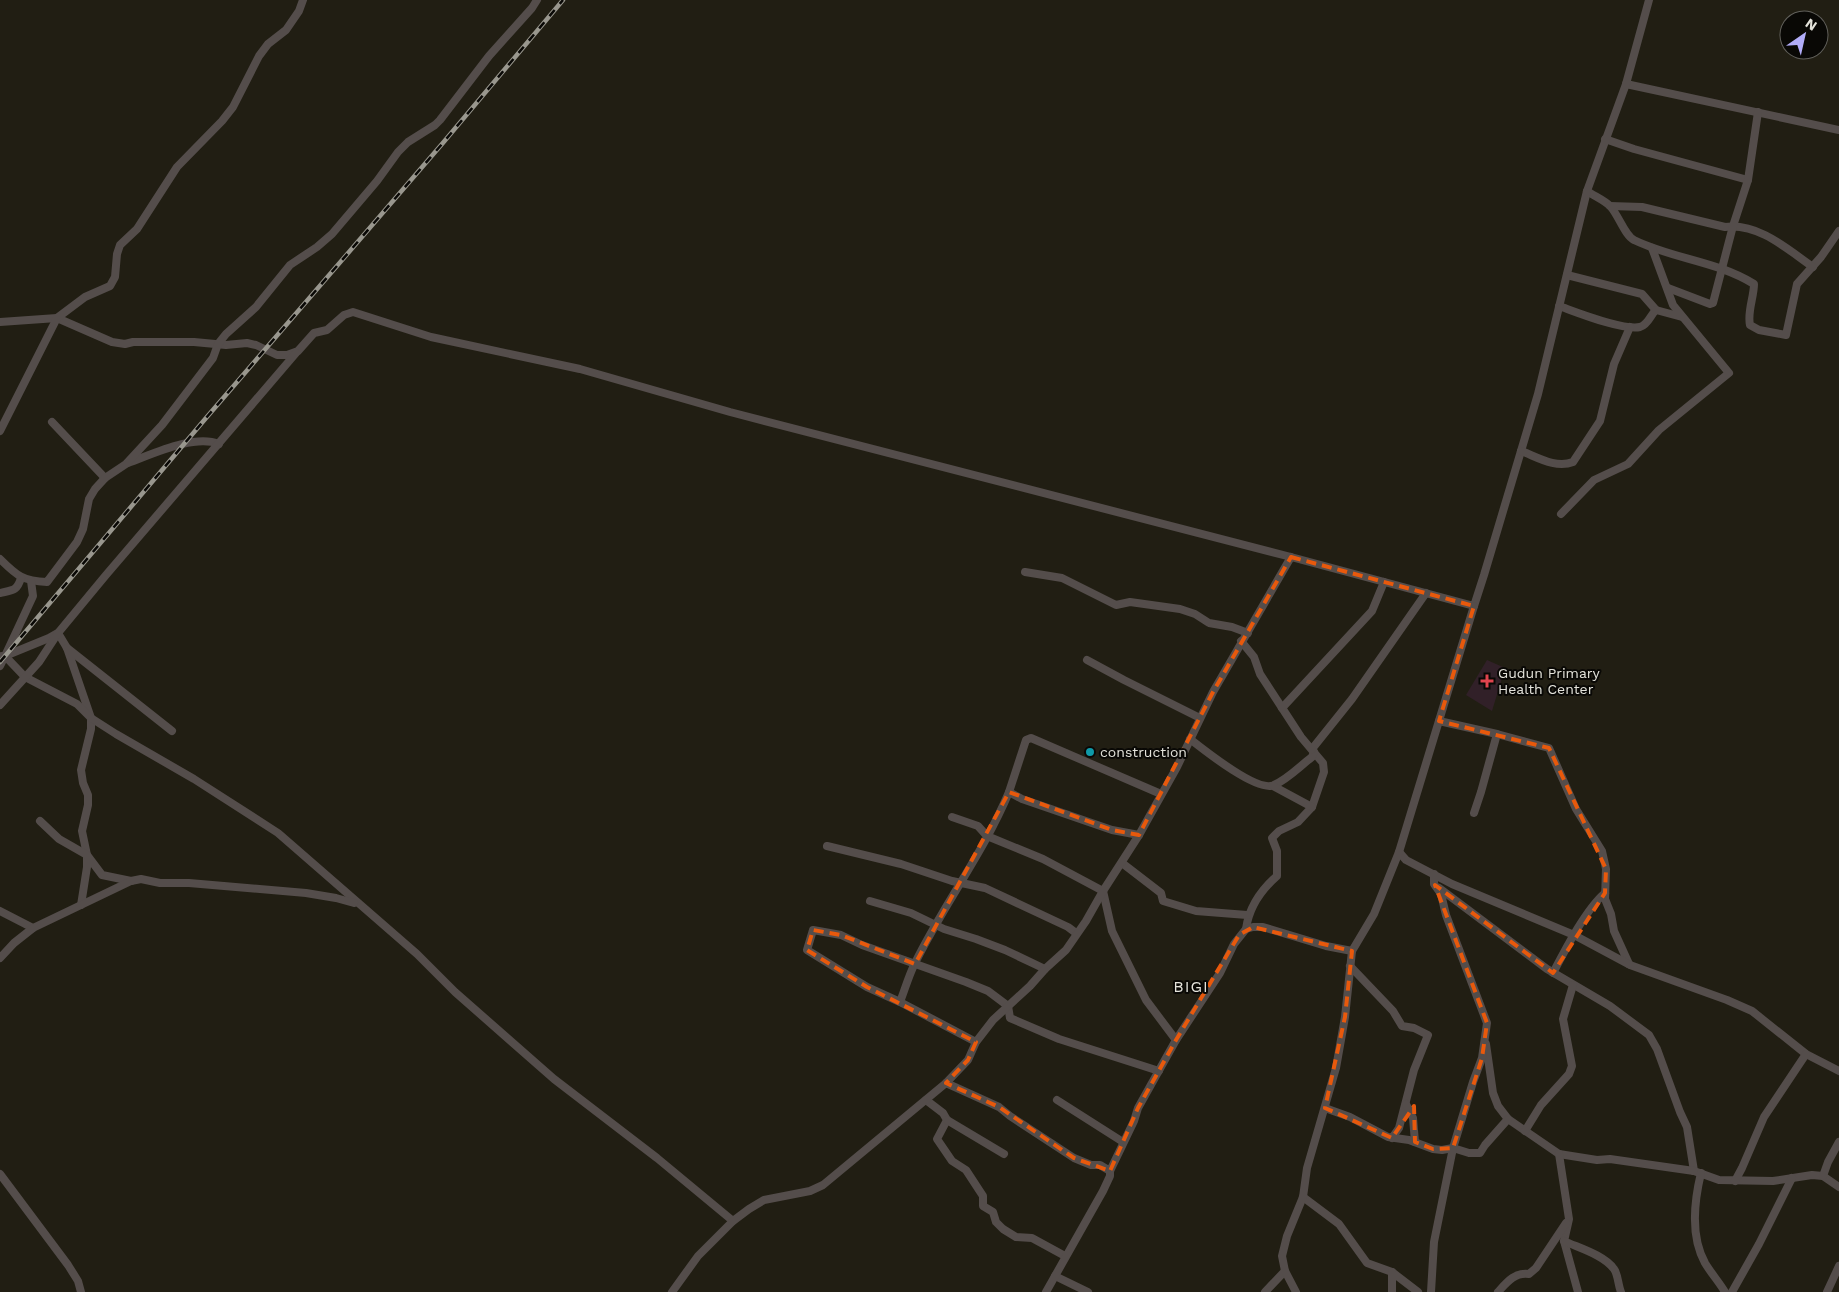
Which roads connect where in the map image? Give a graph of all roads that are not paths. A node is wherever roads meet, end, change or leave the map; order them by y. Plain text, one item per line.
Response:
1 (303, 0) edge
2 (537, 0) edge
3 (1649, 0) edge
4 (1626, 84) junction
5 (1758, 112) junction
6 (1839, 130) edge
7 (1605, 139) junction
8 (1748, 180) junction
9 (1587, 191) junction
10 (1610, 206) junction
11 (1733, 226) junction
12 (1839, 231) edge
13 (1652, 248) junction
14 (1813, 267) junction
15 (1723, 268) junction
16 (1567, 275) junction
17 (1668, 288) junction
18 (1559, 306) junction
19 (1656, 310) junction
20 (1682, 317) junction
21 (57, 318) junction
22 (0, 322) edge
23 (1630, 327) junction
24 (218, 344) junction
25 (298, 350) junction
26 (52, 422) dead end
27 (0, 431) edge
28 (219, 444) junction
29 (1521, 451) junction
30 (126, 464) junction
31 (106, 478) junction
32 (1561, 514) dead end
33 (1291, 557) junction
34 (0, 559) edge
35 (1025, 572) dead end
36 (21, 578) junction
37 (31, 581) junction
38 (1384, 582) junction
39 (0, 593) edge
40 (1426, 593) junction
41 (1474, 606) junction
42 (58, 633) junction
43 (1248, 633) junction
44 (1241, 642) junction
45 (67, 648) junction
46 (3, 656) edge
47 (1087, 660) dead end
48 (0, 666) edge
49 (25, 677) junction
50 (0, 705) edge
51 (1282, 708) junction
52 (91, 718) junction
53 (1200, 718) junction
54 (1439, 721) junction
55 (172, 730) dead end
56 (1497, 734) junction
57 (1190, 739) junction
58 (1313, 751) junction
59 (1273, 786) junction
60 (1009, 792) junction
61 (1161, 794) junction
62 (1312, 807) junction
63 (1474, 813) dead end
64 (952, 816) dead end
65 (40, 821) dead end
66 (987, 836) junction
67 (1139, 836) junction
68 (828, 846) dead end
69 (1400, 852) junction
70 (87, 855) junction
71 (1122, 863) junction
72 (1434, 874) junction
73 (131, 881) junction
74 (960, 882) junction
75 (1434, 884) junction
76 (1102, 891) junction
77 (1605, 892) junction
78 (870, 901) dead end
79 (81, 905) junction
80 (361, 906) junction
81 (0, 911) edge
82 (1248, 915) junction
83 (936, 925) junction
84 (32, 928) junction
85 (1246, 929) junction
86 (1076, 933) junction
87 (1574, 935) junction
88 (1352, 951) junction
89 (0, 958) edge
90 (915, 964) junction
91 (1630, 965) junction
92 (1350, 966) junction
93 (1045, 969) junction
94 (1553, 973) junction
95 (1573, 985) junction
96 (900, 1002) junction
97 (1008, 1006) junction
98 (1485, 1039) junction
99 (1176, 1040) junction
100 (976, 1042) junction
101 (1806, 1054) junction
102 (1158, 1071) junction
103 (1839, 1071) edge
104 (946, 1083) junction
105 (926, 1100) junction
106 (1056, 1100) dead end
107 (1406, 1104) junction
108 (1325, 1108) junction
109 (1508, 1119) junction
110 (947, 1120) junction
111 (1525, 1131) junction
112 (1392, 1138) junction
113 (1123, 1142) junction
114 (1415, 1142) junction
115 (1839, 1142) edge
116 (1453, 1148) junction
117 (1004, 1154) dead end
118 (1560, 1154) junction
119 (1110, 1171) junction
120 (1697, 1172) junction
121 (0, 1174) edge
122 (1823, 1176) junction
123 (1792, 1178) junction
124 (1735, 1181) junction
125 (1839, 1187) edge
126 (1303, 1197) junction
127 (1568, 1219) junction
128 (733, 1220) junction
129 (1564, 1241) junction
130 (1065, 1256) junction
131 (1839, 1266) edge
132 (1285, 1271) junction
133 (1392, 1272) junction
134 (1055, 1276) junction
135 (1268, 1290) edge
136 (81, 1292) edge
137 (672, 1292) edge
138 (1046, 1292) edge
139 (1088, 1292) edge
140 (1296, 1292) edge
141 (1392, 1292) edge
142 (1418, 1292) edge
143 (1431, 1292) edge
144 (1498, 1292) edge
145 (1578, 1292) edge
146 (1621, 1292) edge
147 (1725, 1292) edge
148 (1732, 1292) edge
149 (1827, 1292) edge

1 - 21 street
2 - 24 street
3 - 4 street
4 - 5 street
4 - 7 street
5 - 6 street
5 - 8 street
7 - 8 street
7 - 9 street
8 - 11 street
9 - 10 street
9 - 16 street
10 - 11 street
10 - 13 street
11 - 14 street
11 - 15 street
12 - 14 street
13 - 15 street
13 - 17 street
14 - 15 street
15 - 17 street
16 - 18 street
16 - 19 street
17 - 20 street
18 - 23 street
18 - 29 street
19 - 20 street
19 - 23 street
20 - 32 street
21 - 22 street
21 - 24 street
21 - 27 street
23 - 29 street
24 - 25 street
24 - 30 street
25 - 28 street
25 - 33 street
26 - 31 street
28 - 30 street
28 - 42 street
29 - 41 street
30 - 31 street
31 - 37 street
33 - 38 street
33 - 43 street
34 - 36 street
35 - 43 street
36 - 37 street
36 - 39 street
37 - 46 street
38 - 40 street
38 - 51 street
40 - 41 street
40 - 58 street
41 - 54 street
42 - 45 street
42 - 46 street
42 - 49 street
43 - 44 street
44 - 51 street
44 - 53 street
45 - 52 street
45 - 55 street
46 - 48 street
46 - 49 street
47 - 53 street
49 - 50 street
49 - 52 street
51 - 58 street
52 - 70 street
52 - 80 street
53 - 57 street
54 - 56 street
54 - 69 street
56 - 63 street
56 - 77 street
57 - 59 street
57 - 61 street
58 - 59 street
58 - 62 street
59 - 62 street
60 - 61 street
60 - 66 street
60 - 67 street
61 - 67 street
62 - 82 street
64 - 66 street
65 - 70 street
66 - 74 street
66 - 76 street
67 - 71 street
68 - 74 street
69 - 72 street
69 - 88 street
70 - 73 street
70 - 79 street
71 - 76 street
71 - 82 street
72 - 75 street
72 - 87 street
73 - 79 street
73 - 80 street
74 - 83 street
74 - 86 street
75 - 94 street
75 - 98 street
76 - 86 street
76 - 99 street
77 - 87 street
77 - 91 street
78 - 83 street
79 - 84 street
80 - 128 street
81 - 84 street
82 - 85 street
83 - 90 street
83 - 93 street
84 - 89 street
85 - 88 street
85 - 99 street
86 - 93 street
87 - 91 street
87 - 94 street
88 - 92 street
90 - 96 street
90 - 96 street
90 - 97 street
91 - 101 street
92 - 107 street
92 - 108 street
93 - 97 street
94 - 95 street
95 - 111 street
95 - 120 street
96 - 100 street
97 - 100 street
97 - 102 street
98 - 109 street
98 - 116 street
99 - 102 street
100 - 104 street
101 - 103 street
101 - 124 street
102 - 113 street
104 - 105 street
104 - 119 street
105 - 110 street
105 - 128 street
106 - 113 street
107 - 112 street
107 - 114 street
108 - 112 street
108 - 126 street
109 - 111 street
109 - 116 street
110 - 117 street
110 - 130 street
111 - 118 street
112 - 114 street
113 - 119 street
114 - 116 street
115 - 122 street
116 - 143 street
118 - 120 street
118 - 127 street
119 - 130 street
120 - 124 street
120 - 147 street
121 - 136 street
122 - 123 street
122 - 125 street
123 - 124 street
123 - 148 street
126 - 132 street
126 - 133 street
127 - 129 street
127 - 144 street
128 - 137 street
129 - 145 street
129 - 146 street
130 - 134 street
131 - 149 street
132 - 135 street
132 - 140 street
133 - 141 street
133 - 142 street
134 - 138 street
134 - 139 street

